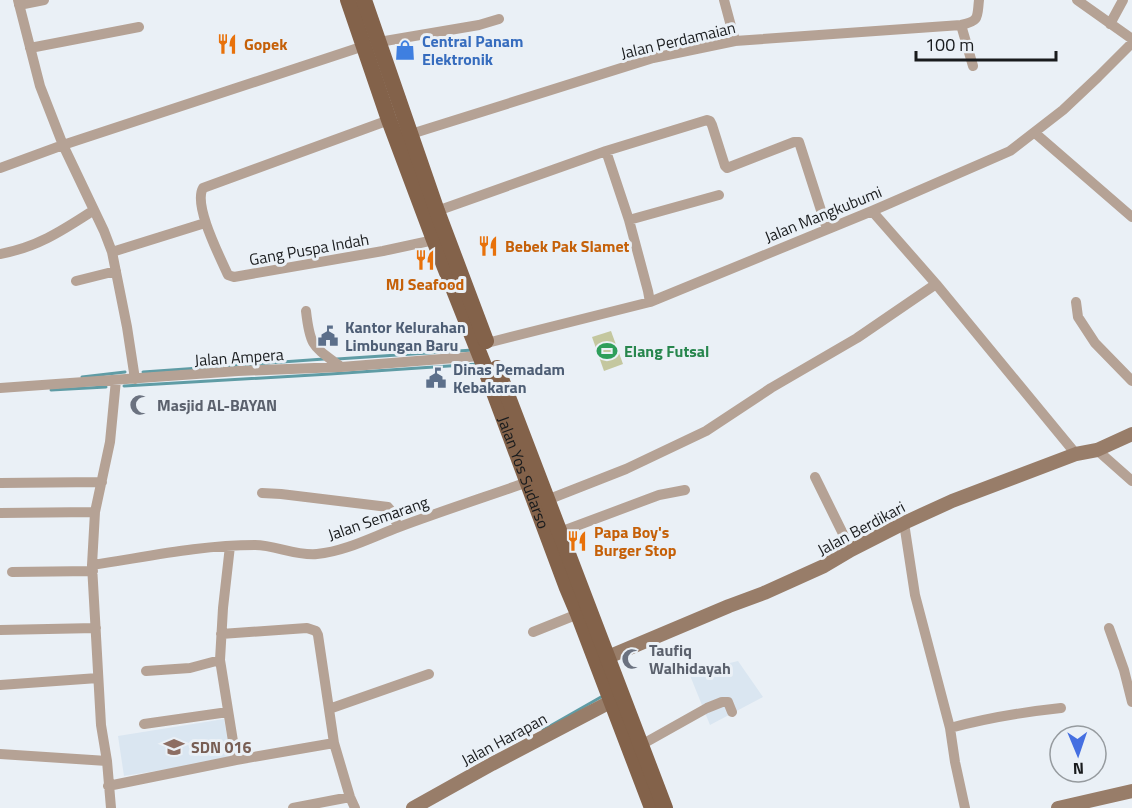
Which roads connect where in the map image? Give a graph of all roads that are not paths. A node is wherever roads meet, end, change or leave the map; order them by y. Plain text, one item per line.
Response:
1 (44, 0) edge
2 (348, 0) edge
3 (364, 0) edge
4 (724, 0) edge
5 (979, 0) edge
6 (1077, 0) edge
7 (1123, 0) edge
8 (19, 3) edge
9 (499, 19) dead end
10 (1110, 24) junction
11 (961, 25) junction
12 (139, 27) dead end
13 (735, 41) junction
14 (1132, 41) edge
15 (371, 44) junction
16 (30, 48) junction
17 (973, 66) dead end
18 (391, 109) junction
19 (1035, 133) junction
20 (411, 134) junction
21 (63, 145) junction
22 (606, 151) junction
23 (0, 168) edge
24 (719, 195) dead end
25 (94, 210) junction
26 (872, 211) junction
27 (437, 212) junction
28 (1132, 217) edge
29 (629, 220) junction
30 (205, 223) junction
31 (827, 229) junction
32 (434, 240) junction
33 (112, 252) junction
34 (0, 254) edge
35 (116, 272) junction
36 (76, 281) dead end
37 (936, 284) junction
38 (650, 302) junction
39 (1076, 303) dead end
40 (306, 311) dead end
41 (484, 350) junction
42 (341, 367) junction
43 (135, 379) junction
44 (116, 380) junction
45 (1132, 381) edge
46 (0, 388) edge
47 (1132, 434) edge
48 (1097, 450) junction
49 (1076, 454) junction
50 (814, 477) dead end
51 (1132, 481) edge
52 (528, 482) junction
53 (0, 483) edge
54 (102, 483) junction
55 (685, 490) dead end
56 (262, 493) dead end
57 (547, 500) junction
58 (95, 512) junction
59 (0, 513) edge
60 (904, 523) junction
61 (398, 527) junction
62 (560, 532) junction
63 (230, 546) junction
64 (851, 550) junction
65 (92, 568) junction
66 (12, 572) dead end
67 (574, 586) junction
68 (578, 614) junction
69 (96, 628) junction
70 (1109, 628) dead end
71 (0, 630) edge
72 (533, 632) dead end
73 (221, 634) junction
74 (608, 657) junction
75 (220, 660) junction
76 (1128, 668) edge
77 (146, 671) dead end
78 (429, 674) dead end
79 (98, 678) junction
80 (0, 685) edge
81 (612, 701) junction
82 (1132, 702) edge
83 (1060, 708) dead end
84 (329, 709) junction
85 (228, 712) junction
86 (732, 712) dead end
87 (144, 724) dead end
88 (950, 728) junction
89 (334, 743) junction
90 (641, 746) junction
91 (0, 753) edge
92 (236, 760) junction
93 (107, 761) junction
94 (108, 786) junction
95 (1132, 791) edge
96 (350, 797) junction
97 (1064, 807) edge
98 (111, 808) edge
99 (293, 808) edge
100 (355, 808) edge
101 (413, 808) edge
102 (652, 808) edge
103 (665, 808) edge
104 (965, 808) edge

1 - 8 street
2 - 15 main road, Jalan Yos Sudarso
3 - 15 main road, Jalan Yos Sudarso
4 - 13 street
5 - 11 street
6 - 10 street
7 - 10 street
8 - 16 street
9 - 15 street
10 - 14 street
11 - 13 street, Jalan Perdamaian
11 - 17 street
12 - 16 street
13 - 20 street, Jalan Perdamaian
14 - 19 street, Jalan Mangkubumi
15 - 18 main road, Jalan Yos Sudarso
15 - 21 street
16 - 21 street
18 - 20 main road, Jalan Yos Sudarso
18 - 30 street, Gang Puspa Indah
18 - 32 main road, Jalan Yos Sudarso
19 - 26 street, Jalan Mangkubumi
19 - 28 street
20 - 27 main road, Jalan Yos Sudarso
21 - 23 street
21 - 25 street
22 - 27 street
22 - 29 street
22 - 31 street
24 - 29 street
25 - 33 street
25 - 34 street
26 - 31 street, Jalan Mangkubumi
26 - 37 street
27 - 41 main road, Jalan Yos Sudarso
29 - 38 street
30 - 32 street, Gang Puspa Indah
30 - 33 street
31 - 38 street, Jalan Mangkubumi
32 - 41 main road, Jalan Yos Sudarso
33 - 35 street
35 - 36 street
35 - 43 street
37 - 49 street
37 - 57 street
38 - 41 street, Jalan Mangkubumi
39 - 45 street
40 - 42 street
41 - 42 street, Jalan Ampera
41 - 52 main road, Jalan Yos Sudarso
41 - 57 main road, Jalan Yos Sudarso
42 - 43 street, Jalan Ampera
43 - 44 street, Jalan Ampera
44 - 46 street, Jalan Ampera
44 - 54 street
47 - 48 street, Jalan Berdikari
48 - 49 street, Jalan Berdikari
48 - 51 street
49 - 60 street, Jalan Berdikari
50 - 64 street
52 - 61 street, Jalan Semarang
52 - 67 main road, Jalan Yos Sudarso
53 - 54 street
54 - 58 street
55 - 62 street
56 - 61 street
57 - 62 main road, Jalan Yos Sudarso
58 - 59 street
58 - 65 street
60 - 64 street, Jalan Berdikari
60 - 88 street
61 - 63 street, Jalan Semarang
62 - 67 main road, Jalan Yos Sudarso
63 - 65 street, Jalan Semarang
63 - 73 street
64 - 74 street, Jalan Berdikari
65 - 66 street, Jalan Semarang
65 - 69 street
67 - 68 main road, Jalan Yos Sudarso
67 - 74 main road, Jalan Yos Sudarso
68 - 72 street
68 - 81 main road, Jalan Yos Sudarso
69 - 71 street
69 - 79 street
70 - 76 street
73 - 75 street
73 - 84 street
74 - 90 main road, Jalan Yos Sudarso
75 - 77 street
75 - 85 street
76 - 82 street
78 - 84 street
79 - 80 street
79 - 93 street
81 - 101 street, Jalan Harapan
81 - 102 main road, Jalan Yos Sudarso
83 - 88 street
84 - 89 street
85 - 87 street
85 - 92 street
86 - 90 street
88 - 104 street
89 - 92 street
89 - 96 street
90 - 103 main road, Jalan Yos Sudarso
91 - 93 street
92 - 94 street
93 - 94 street
94 - 98 street
95 - 97 street
96 - 99 street
96 - 100 street

